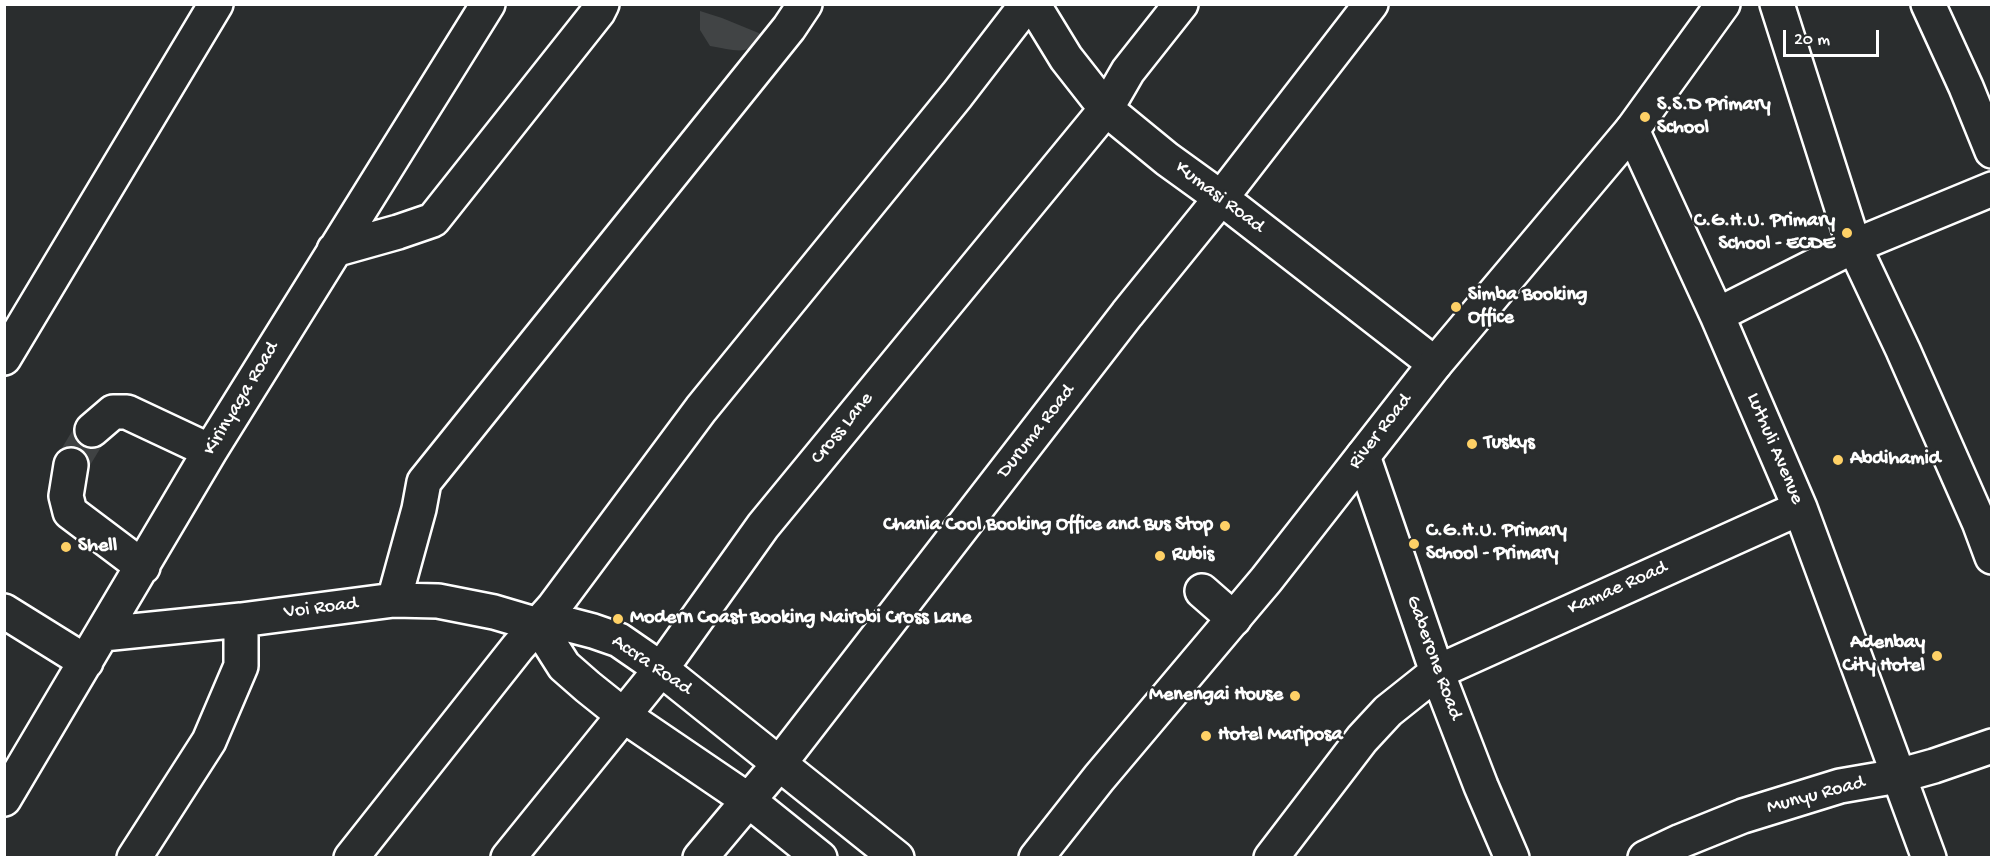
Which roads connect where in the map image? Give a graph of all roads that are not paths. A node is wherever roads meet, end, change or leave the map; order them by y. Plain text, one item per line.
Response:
1 (216, 4) edge
2 (488, 4) edge
3 (602, 4) edge
4 (805, 4) edge
5 (1027, 4) edge
6 (1033, 4) edge
7 (1181, 4) edge
8 (1371, 4) edge
9 (1723, 4) edge
10 (1777, 4) edge
11 (1928, 4) edge
12 (1106, 109) junction
13 (1632, 130) junction
14 (1992, 151) edge
15 (1992, 189) edge
16 (1221, 198) junction
17 (1854, 246) junction
18 (334, 250) junction
19 (1716, 315) junction
20 (4, 358) edge
21 (1435, 364) junction
22 (92, 430) tunnel mouth
23 (210, 452) junction
24 (1363, 456) junction
25 (71, 465) tunnel mouth
26 (1800, 508) junction
27 (1992, 557) edge
28 (142, 567) junction
29 (1202, 591) dead end
30 (394, 600) junction
31 (4, 611) edge
32 (1234, 619) junction
33 (241, 620) junction
34 (538, 625) junction
35 (102, 634) junction
36 (86, 662) junction
37 (661, 669) junction
38 (1437, 672) junction
39 (623, 715) junction
40 (1992, 746) edge
41 (778, 764) junction
42 (1898, 776) junction
43 (4, 799) edge
44 (748, 800) junction
45 (134, 858) edge
46 (351, 858) edge
47 (508, 858) edge
48 (700, 858) edge
49 (820, 858) edge
50 (897, 858) edge
51 (1036, 858) edge
52 (1271, 858) edge
53 (1512, 858) edge
54 (1645, 858) edge
55 (1929, 858) edge

1 - 20 street
2 - 18 street, Kirinyaga Road
3 - 18 street
4 - 30 street
5 - 34 street
6 - 12 street, Kumasi Road
7 - 12 street, Cross Lane
8 - 16 street, Duruma Road
9 - 13 street, River Road
10 - 17 street
11 - 14 street
12 - 16 street, Kumasi Road
12 - 37 street, Cross Lane
13 - 19 street, Luthuli Avenue
13 - 21 street, River Road
15 - 17 street
16 - 21 street, Kumasi Road
16 - 41 street, Duruma Road
17 - 19 street
17 - 27 street
18 - 23 street, Kirinyaga Road
19 - 26 street, Luthuli Avenue
21 - 24 street, River Road
22 - 23 street
23 - 28 street, Kirinyaga Road
24 - 32 street, River Road
24 - 38 street, Gaberone Road
25 - 28 street
26 - 38 street, Kamae Road
26 - 42 street, Luthuli Avenue
28 - 35 street, Kirinyaga Road
29 - 32 street
30 - 33 street, Voi Road
30 - 34 street, Voi Road
31 - 36 street
32 - 51 street, River Road
33 - 35 street, Voi Road
33 - 45 street
34 - 37 street, Accra Road
34 - 39 street
34 - 46 street
35 - 36 street, Kirinyaga Road
36 - 43 street, Kirinyaga Road
37 - 39 street, Cross Lane
37 - 41 street, Accra Road
38 - 52 street, Kamae Road
38 - 53 street, Gaberone Road
39 - 44 street
39 - 47 street, Cross Lane
40 - 42 street, Munyu Road
41 - 44 street, Duruma Road
41 - 50 street, Accra Road
42 - 54 street, Munyu Road
42 - 55 street, Luthuli Avenue
44 - 48 street, Duruma Road
44 - 49 street

